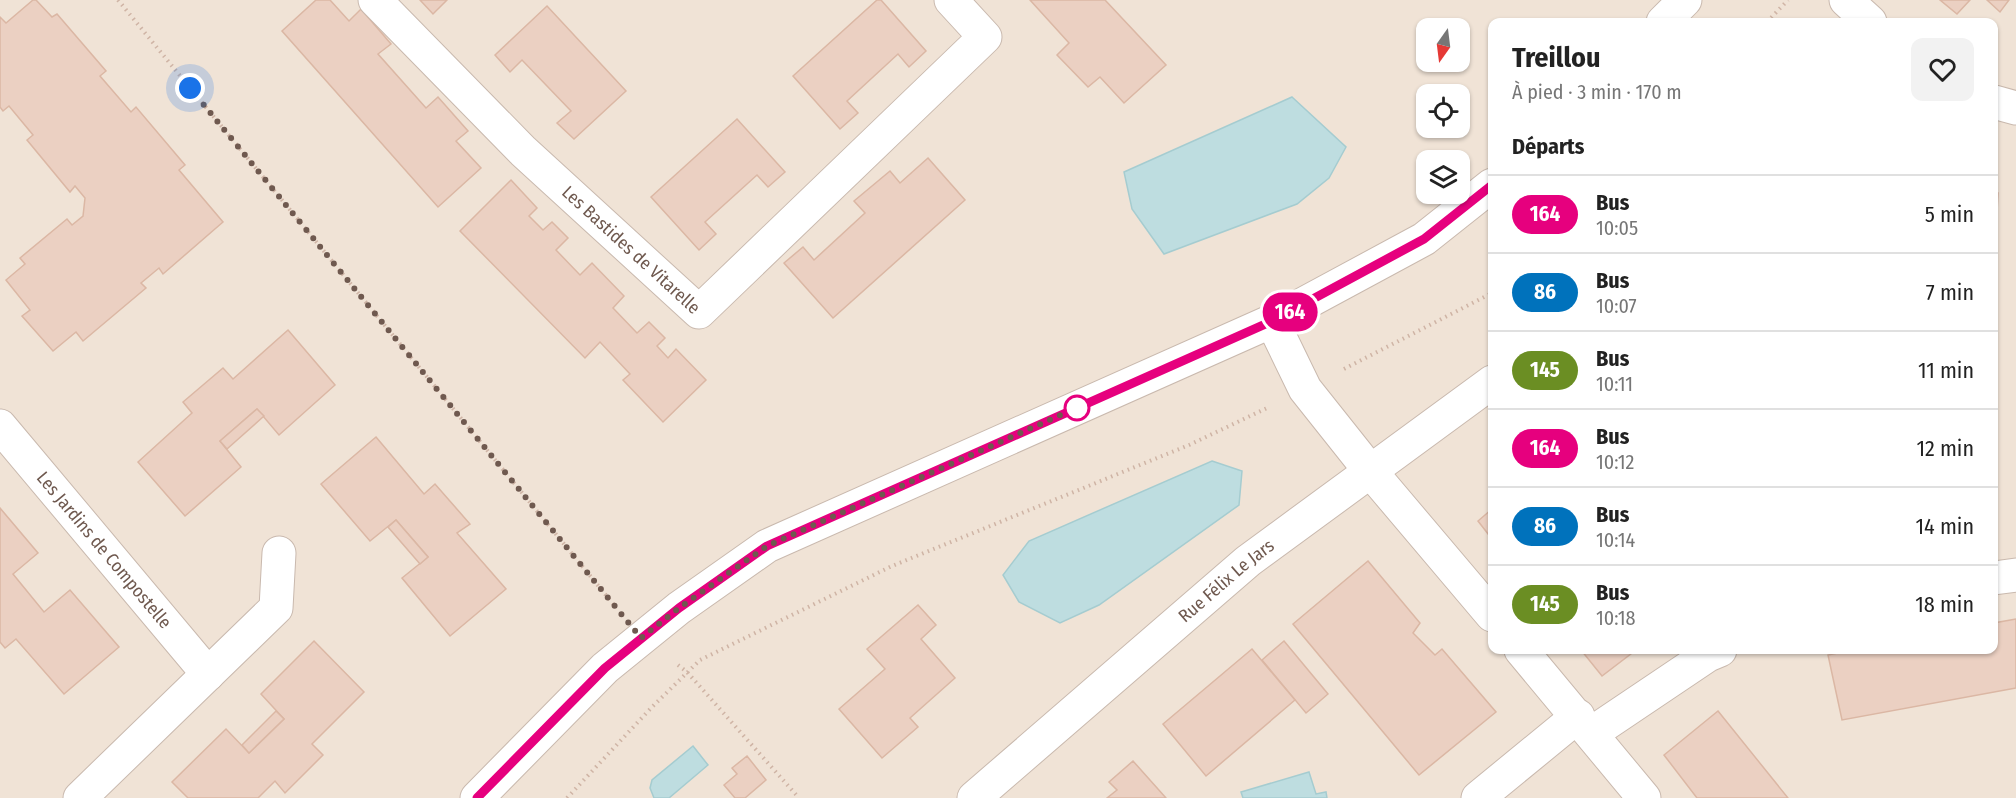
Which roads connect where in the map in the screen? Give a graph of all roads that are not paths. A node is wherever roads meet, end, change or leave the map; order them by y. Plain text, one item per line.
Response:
1 (375, 0) edge
2 (951, 0) edge
3 (1686, 0) edge
4 (1846, 0) edge
5 (1667, 18) edge
6 (1866, 18) edge
7 (1488, 188) edge
8 (1272, 321) junction
9 (1488, 385) edge
10 (0, 426) edge
11 (1371, 472) junction
12 (279, 553) dead end
13 (2016, 574) edge
14 (1998, 577) edge
15 (1488, 610) edge
16 (1524, 654) edge
17 (1710, 654) edge
18 (208, 674) junction
19 (1585, 725) junction
20 (80, 798) edge
21 (477, 798) edge
22 (974, 798) edge
23 (1478, 798) edge
24 (1644, 798) edge

1 - 2 street, Les Bastides de Vitarelle
3 - 5 street
4 - 6 street
7 - 8 street
8 - 11 street
8 - 21 street
9 - 11 street, Rue Félix Le Jars
10 - 18 street, Les Jardins de Compostelle
11 - 15 street
11 - 22 street, Rue Félix Le Jars
12 - 18 street
13 - 14 street
16 - 19 street
17 - 19 street
18 - 20 street
19 - 23 street
19 - 24 street

